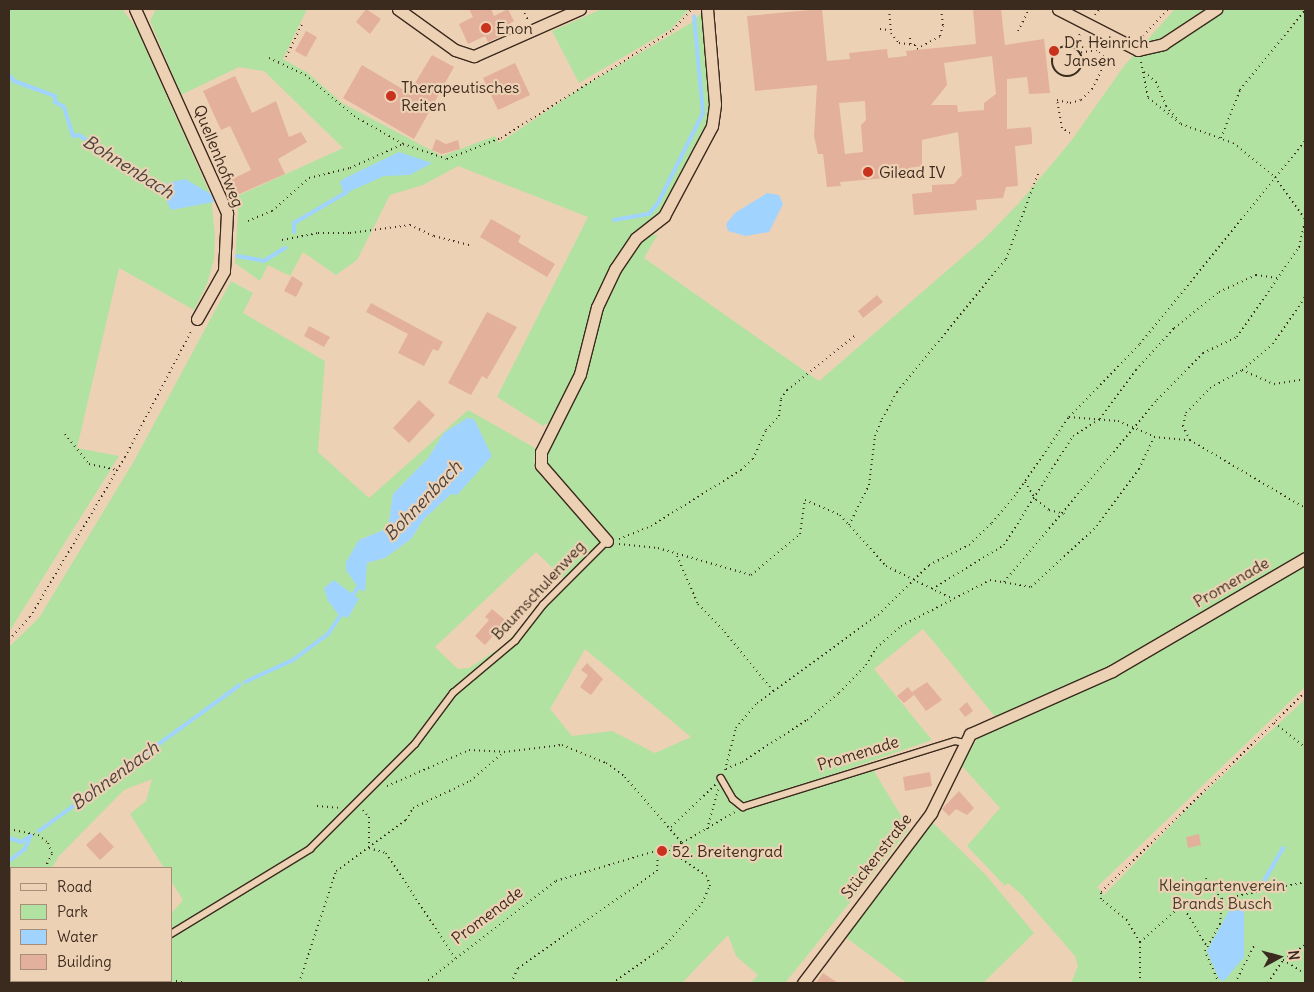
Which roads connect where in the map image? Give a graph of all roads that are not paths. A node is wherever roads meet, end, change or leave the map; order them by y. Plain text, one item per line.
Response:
1 (135, 9) edge
2 (398, 9) edge
3 (580, 9) edge
4 (707, 9) edge
5 (1058, 9) edge
6 (1216, 9) edge
7 (198, 319) road end
8 (607, 541) joint
9 (1305, 558) edge
10 (965, 743) junction
11 (721, 778) road end
12 (172, 933) edge
13 (803, 983) edge

1 - 7 street, Quellenhofweg
2 - 3 street
4 - 8 street, Baumschulenweg
5 - 6 street
8 - 12 lane, Baumschulenweg
9 - 10 street, Promenade
10 - 11 lane, Promenade
10 - 13 street, Stückenstraße

